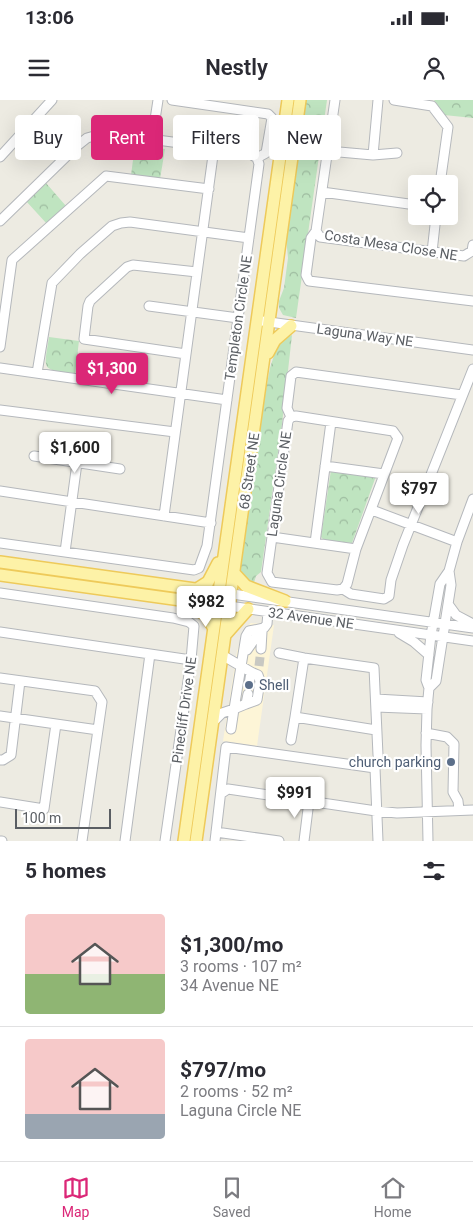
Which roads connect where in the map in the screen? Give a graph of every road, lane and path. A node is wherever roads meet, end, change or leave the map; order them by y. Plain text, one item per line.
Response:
1 (52, 100) edge
2 (158, 100) edge
3 (172, 100) edge
4 (288, 100) edge
5 (300, 100) edge
6 (335, 100) edge
7 (378, 100) edge
8 (394, 100) edge
9 (156, 115) edge
10 (333, 115) edge
11 (91, 137) edge
12 (341, 151) edge
13 (397, 153) dead end
14 (372, 155) junction
15 (0, 157) edge
16 (259, 157) edge
17 (213, 160) edge
18 (258, 160) edge
19 (327, 160) edge
20 (441, 175) edge
21 (209, 189) junction
22 (322, 192) junction
23 (408, 204) edge
24 (0, 221) edge
25 (435, 225) edge
26 (316, 231) junction
27 (202, 232) junction
28 (249, 238) junction
29 (473, 246) edge
30 (432, 252) junction
31 (197, 272) junction
32 (473, 301) edge
33 (149, 306) dead end
34 (192, 312) junction
35 (238, 318) junction
36 (257, 320) junction
37 (270, 322) junction
38 (292, 326) junction
39 (0, 348) edge
40 (473, 350) edge
41 (186, 354) junction
42 (264, 362) junction
43 (0, 368) edge
44 (473, 368) edge
45 (38, 373) junction
46 (181, 393) junction
47 (462, 395) junction
48 (227, 400) junction
49 (0, 410) edge
50 (291, 417) junction
51 (332, 422) junction
52 (175, 432) junction
53 (34, 456) dead end
54 (77, 463) junction
55 (325, 466) junction
56 (120, 469) dead end
57 (384, 474) junction
58 (0, 491) edge
59 (473, 499) edge
60 (72, 502) junction
61 (372, 510) junction
62 (164, 516) junction
63 (211, 523) junction
64 (411, 524) junction
65 (272, 538) junction
66 (457, 542) junction
67 (0, 543) edge
68 (315, 543) junction
69 (224, 547) junction
70 (356, 549) junction
71 (65, 552) junction
72 (0, 562) edge
73 (449, 571) junction
74 (234, 573) junction
75 (0, 575) edge
76 (197, 589) junction
77 (343, 589) junction
78 (218, 592) junction
79 (0, 593) edge
80 (232, 594) junction
81 (179, 599) junction
82 (285, 600) junction
83 (216, 604) junction
84 (448, 604) junction
85 (230, 606) junction
86 (248, 610) junction
87 (268, 612) junction
88 (433, 623) junction
89 (444, 624) junction
90 (473, 624) edge
91 (213, 627) junction
92 (379, 628) junction
93 (473, 628) edge
94 (0, 632) edge
95 (263, 632) junction
96 (432, 635) junction
97 (224, 636) junction
98 (442, 637) junction
99 (473, 641) edge
100 (261, 649) tunnel mouth
101 (279, 653) dead end
102 (150, 654) junction
103 (222, 655) junction
104 (429, 655) junction
105 (304, 658) junction
106 (191, 660) junction
107 (241, 666) junction
108 (256, 671) junction
109 (0, 678) edge
110 (20, 681) junction
111 (429, 688) junction
112 (376, 703) junction
113 (246, 704) junction
114 (427, 706) junction
115 (234, 709) junction
116 (0, 716) edge
117 (295, 717) junction
118 (15, 719) junction
119 (212, 723) junction
120 (56, 724) junction
121 (231, 729) dead end
122 (98, 730) junction
123 (376, 730) junction
124 (426, 733) junction
125 (291, 740) dead end
126 (378, 755) dead end
127 (0, 760) edge
128 (222, 793) junction
129 (309, 801) junction
130 (0, 802) edge
131 (459, 810) junction
132 (473, 810) edge
133 (376, 811) junction
134 (427, 812) junction
135 (216, 837) edge
136 (258, 840) edge
137 (82, 841) edge
138 (125, 841) edge
139 (165, 841) edge
140 (184, 841) edge
141 (196, 841) edge
142 (279, 841) edge
143 (304, 841) edge
144 (378, 841) edge
145 (428, 841) edge

1 - 15 street
2 - 9 street
3 - 16 street
4 - 36 main road, 68 Street NE
5 - 37 main road, 68 Street NE
6 - 10 street, Costa Mesa Close NE
7 - 14 street
8 - 20 street
11 - 24 street
12 - 14 street
13 - 14 street
17 - 21 street
18 - 28 street, Templeton Circle NE
19 - 22 street, Costa Mesa Close NE
21 - 27 street
21 - 39 street
22 - 23 street
22 - 26 street, Costa Mesa Close NE
25 - 30 street
26 - 30 street, Costa Mesa Close NE
26 - 32 street
27 - 28 street
27 - 31 street
27 - 45 street
28 - 35 street, Templeton Circle NE
29 - 30 street, Costa Mesa Close NE
31 - 34 street
31 - 41 street
33 - 34 street
34 - 35 street
34 - 41 street
35 - 48 street, Templeton Circle NE
36 - 37 street, Laguna Way NE
36 - 69 main road, 68 Street NE
37 - 38 street, Laguna Way NE
37 - 42 main road, 68 Street NE
38 - 40 street, Laguna Way NE
38 - 42 main road
41 - 46 street
42 - 74 main road, 68 Street NE
43 - 45 street
44 - 47 street
45 - 46 street
46 - 48 street
46 - 52 street
47 - 50 street
47 - 64 street
48 - 63 street, Templeton Circle NE
49 - 52 street
50 - 51 street, Laguna Circle NE
50 - 65 street, Laguna Circle NE
51 - 55 street
51 - 57 street, Laguna Circle NE
52 - 62 street
53 - 54 street
54 - 56 street
54 - 60 street
55 - 57 street
55 - 68 street
57 - 61 street, Laguna Circle NE
58 - 60 street
59 - 66 street
60 - 62 street
60 - 71 street
61 - 64 street
61 - 70 street, Laguna Circle NE
62 - 63 street
63 - 71 street, Templeton Circle NE
64 - 66 street
64 - 77 street
65 - 68 street
65 - 77 street, Laguna Circle NE
66 - 73 street
67 - 71 street, Templeton Circle NE
68 - 70 street
69 - 76 main road
69 - 78 main road, 68 Street NE
70 - 77 street, Laguna Circle NE
72 - 76 main road, 32 Avenue NE
73 - 84 street
73 - 88 street
74 - 80 main road, 68 Street NE
74 - 82 main road
75 - 81 main road, 32 Avenue NE
76 - 78 main road, 32 Avenue NE
78 - 80 main road, 32 Avenue NE
78 - 83 main road, 68 Street NE
79 - 106 street, Pinecliff Drive NE
80 - 82 street, 32 Avenue NE
80 - 85 main road, 68 Street NE
81 - 83 main road, 32 Avenue NE
81 - 91 main road
82 - 88 street, 32 Avenue NE
83 - 85 main road, 32 Avenue NE
83 - 91 main road, 68 Street NE
84 - 89 street
84 - 90 street
85 - 86 street, 32 Avenue NE
85 - 97 main road, 68 Street NE
86 - 87 street, 32 Avenue NE
86 - 97 main road
87 - 92 street, 32 Avenue NE
87 - 95 street
88 - 89 street, 32 Avenue NE
88 - 96 street
89 - 93 street, 32 Avenue NE
89 - 98 street
91 - 140 main road, 68 Street NE
92 - 96 street, 32 Avenue NE
92 - 104 street
94 - 102 street
95 - 100 street
95 - 107 street
96 - 98 street, 32 Avenue NE
96 - 104 street
97 - 103 main road, 68 Street NE
98 - 99 street, 32 Avenue NE
98 - 111 street
101 - 105 street
102 - 106 street
102 - 138 street
103 - 107 street
103 - 119 main road, 68 Street NE
104 - 111 street
105 - 112 street
105 - 117 street
106 - 139 street, Pinecliff Drive NE
107 - 108 street
107 - 115 street
108 - 113 street
108 - 113 street
109 - 110 street
110 - 118 street
110 - 122 street
111 - 114 street
112 - 114 street
112 - 123 street
113 - 115 street
114 - 124 street
115 - 119 street
115 - 121 street
116 - 118 street
117 - 123 street
117 - 125 street
118 - 120 street
118 - 127 street
119 - 141 main road, 68 Street NE
120 - 122 street
120 - 130 street
122 - 137 street
123 - 126 street
124 - 131 street
124 - 134 street
128 - 129 street
128 - 133 street
128 - 135 street
129 - 133 street
129 - 143 street
131 - 132 street
131 - 134 street
133 - 134 street
133 - 144 street
134 - 145 street
135 - 136 street
136 - 142 street

